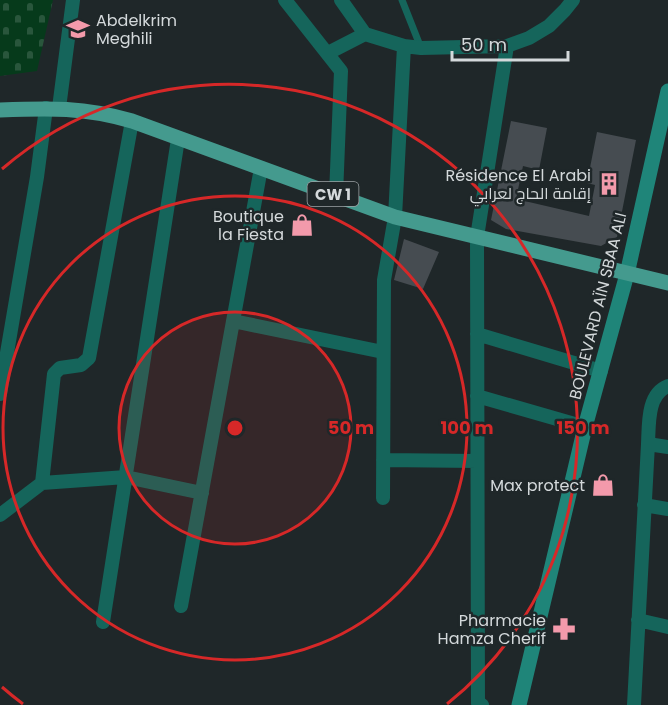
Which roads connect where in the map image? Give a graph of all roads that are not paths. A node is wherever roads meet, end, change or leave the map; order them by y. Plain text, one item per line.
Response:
1 (73, 0) edge
2 (285, 0) edge
3 (341, 0) edge
4 (402, 0) edge
5 (573, 0) edge
6 (365, 34) junction
7 (404, 46) junction
8 (507, 46) junction
9 (421, 48) junction
10 (328, 53) junction
11 (668, 91) edge
12 (52, 108) junction
13 (0, 110) edge
14 (132, 121) junction
15 (178, 139) junction
16 (261, 168) junction
17 (336, 195) junction
18 (395, 218) junction
19 (477, 237) junction
20 (627, 274) junction
21 (668, 283) edge
22 (233, 321) junction
23 (477, 334) junction
24 (383, 352) junction
25 (601, 371) junction
26 (668, 386) edge
27 (0, 394) edge
28 (477, 396) junction
29 (585, 427) junction
30 (648, 444) junction
31 (668, 447) edge
32 (383, 460) junction
33 (477, 461) junction
34 (126, 477) junction
35 (42, 483) junction
36 (201, 493) junction
37 (383, 498) dead end
38 (645, 505) junction
39 (668, 509) edge
40 (0, 515) edge
41 (181, 606) dead end
42 (638, 621) junction
43 (104, 622) dead end
44 (668, 627) edge
45 (521, 698) edge
46 (482, 705) edge
47 (634, 705) edge

1 - 12 street
2 - 10 street
3 - 6 street
4 - 9 lane
5 - 8 street
6 - 7 street
6 - 10 street
7 - 9 street
7 - 18 street
8 - 9 street
8 - 19 street
10 - 17 street
11 - 20 main road, BOULEVARD AÏN SBAA ALI
12 - 13 main road, CW 1
12 - 14 main road, CW 1
12 - 27 street
14 - 15 main road, CW 1
14 - 35 street
15 - 16 main road, CW 1
15 - 34 street
16 - 17 main road, CW 1
16 - 22 street
17 - 18 main road, CW 1
18 - 19 main road, CW 1
18 - 24 street
19 - 20 main road, CW 1
19 - 23 street
20 - 21 main road, CW 1
20 - 25 main road, BOULEVARD AÏN SBAA ALI
22 - 24 street
22 - 36 street
23 - 25 street
23 - 28 street
24 - 32 street
25 - 29 main road, BOULEVARD AÏN SBAA ALI
26 - 30 street
28 - 29 street
28 - 33 street
29 - 45 main road, BOULEVARD AÏN SBAA ALI
30 - 31 street
30 - 38 street
32 - 33 street
32 - 37 street
33 - 46 street
34 - 35 street
34 - 36 street
34 - 43 street
35 - 40 street
36 - 41 street
38 - 39 street
38 - 42 street
42 - 44 street
42 - 47 street

